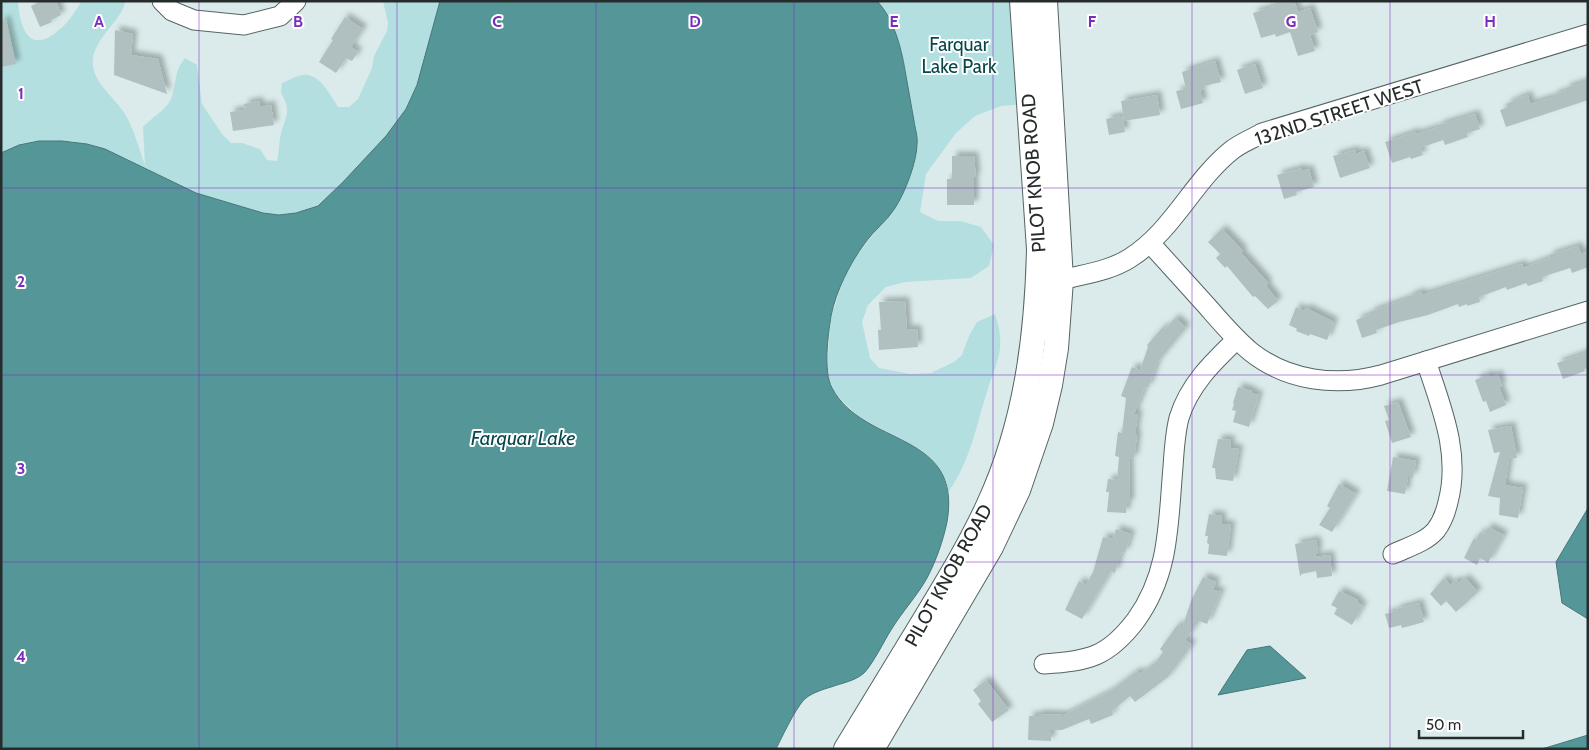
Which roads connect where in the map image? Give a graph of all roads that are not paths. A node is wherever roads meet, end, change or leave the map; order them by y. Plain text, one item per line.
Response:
1 (162, 1) edge
2 (296, 1) edge
3 (1022, 1) edge
4 (1045, 1) edge
5 (1588, 34) edge
6 (1150, 243) junction
7 (1061, 280) junction
8 (1038, 286) junction
9 (1588, 311) edge
10 (1236, 339) junction
11 (1426, 361) junction
12 (1393, 554) dead end
13 (1044, 664) dead end
14 (846, 749) edge
15 (872, 749) edge

1 - 2 street
3 - 8 main road, PILOT KNOB ROAD
4 - 7 main road, PILOT KNOB ROAD
5 - 6 street, 132ND STREET WEST
6 - 7 street, 132ND STREET WEST
6 - 10 street
7 - 8 main road
7 - 15 main road, PILOT KNOB ROAD
8 - 14 main road, PILOT KNOB ROAD
9 - 11 street
10 - 11 street
10 - 13 street
11 - 12 street

